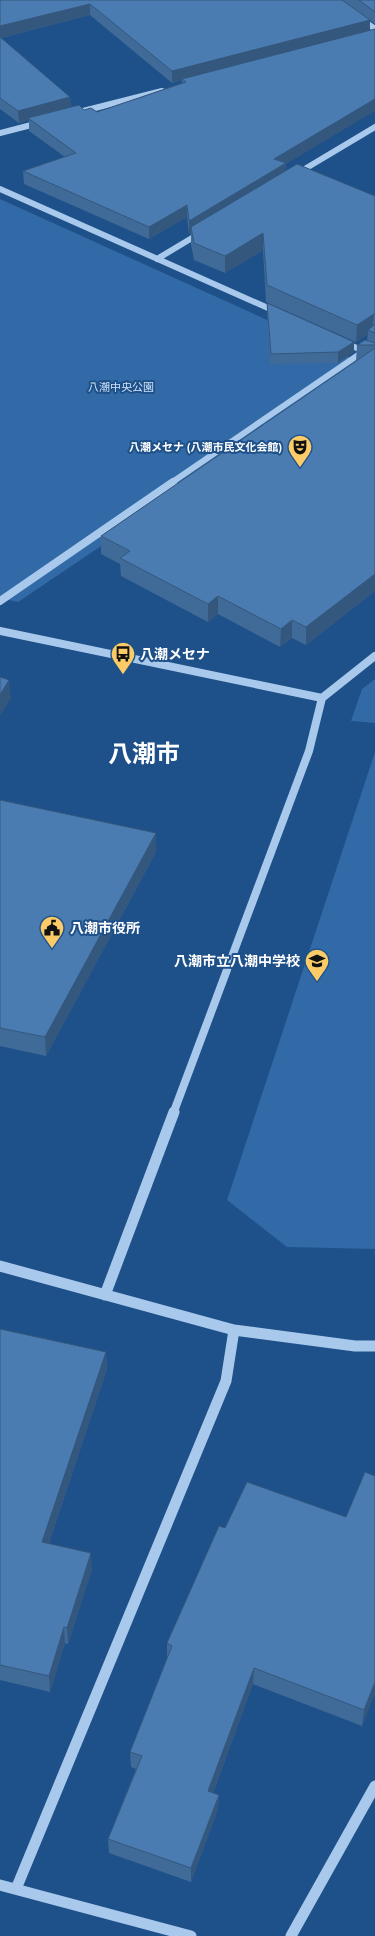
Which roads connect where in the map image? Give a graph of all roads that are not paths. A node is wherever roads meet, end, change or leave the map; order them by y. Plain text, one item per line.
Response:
1 (354, 14) edge
2 (375, 29) edge
3 (167, 89) edge
4 (74, 114) edge
5 (46, 121) edge
6 (375, 127) edge
7 (0, 133) edge
8 (293, 176) edge
9 (0, 189) edge
10 (205, 230) edge
11 (157, 258) junction
12 (284, 315) edge
13 (339, 340) edge
14 (361, 347) junction
15 (375, 356) edge
16 (0, 601) edge
17 (0, 631) edge
18 (375, 656) edge
19 (322, 698) junction
20 (0, 1266) edge
21 (105, 1295) junction
22 (234, 1330) junction
23 (375, 1346) edge
24 (375, 1786) edge
25 (0, 1885) edge
26 (16, 1889) junction
27 (191, 1936) edge
28 (291, 1936) edge

1 - 2 street
3 - 4 street
5 - 7 street
6 - 8 street
9 - 11 street
10 - 11 street
11 - 12 street
13 - 14 street
14 - 15 street
14 - 16 street
17 - 19 street
18 - 19 street
19 - 21 street
20 - 21 street
21 - 22 street
22 - 23 street
22 - 26 street
24 - 28 street
25 - 26 street
26 - 27 street

